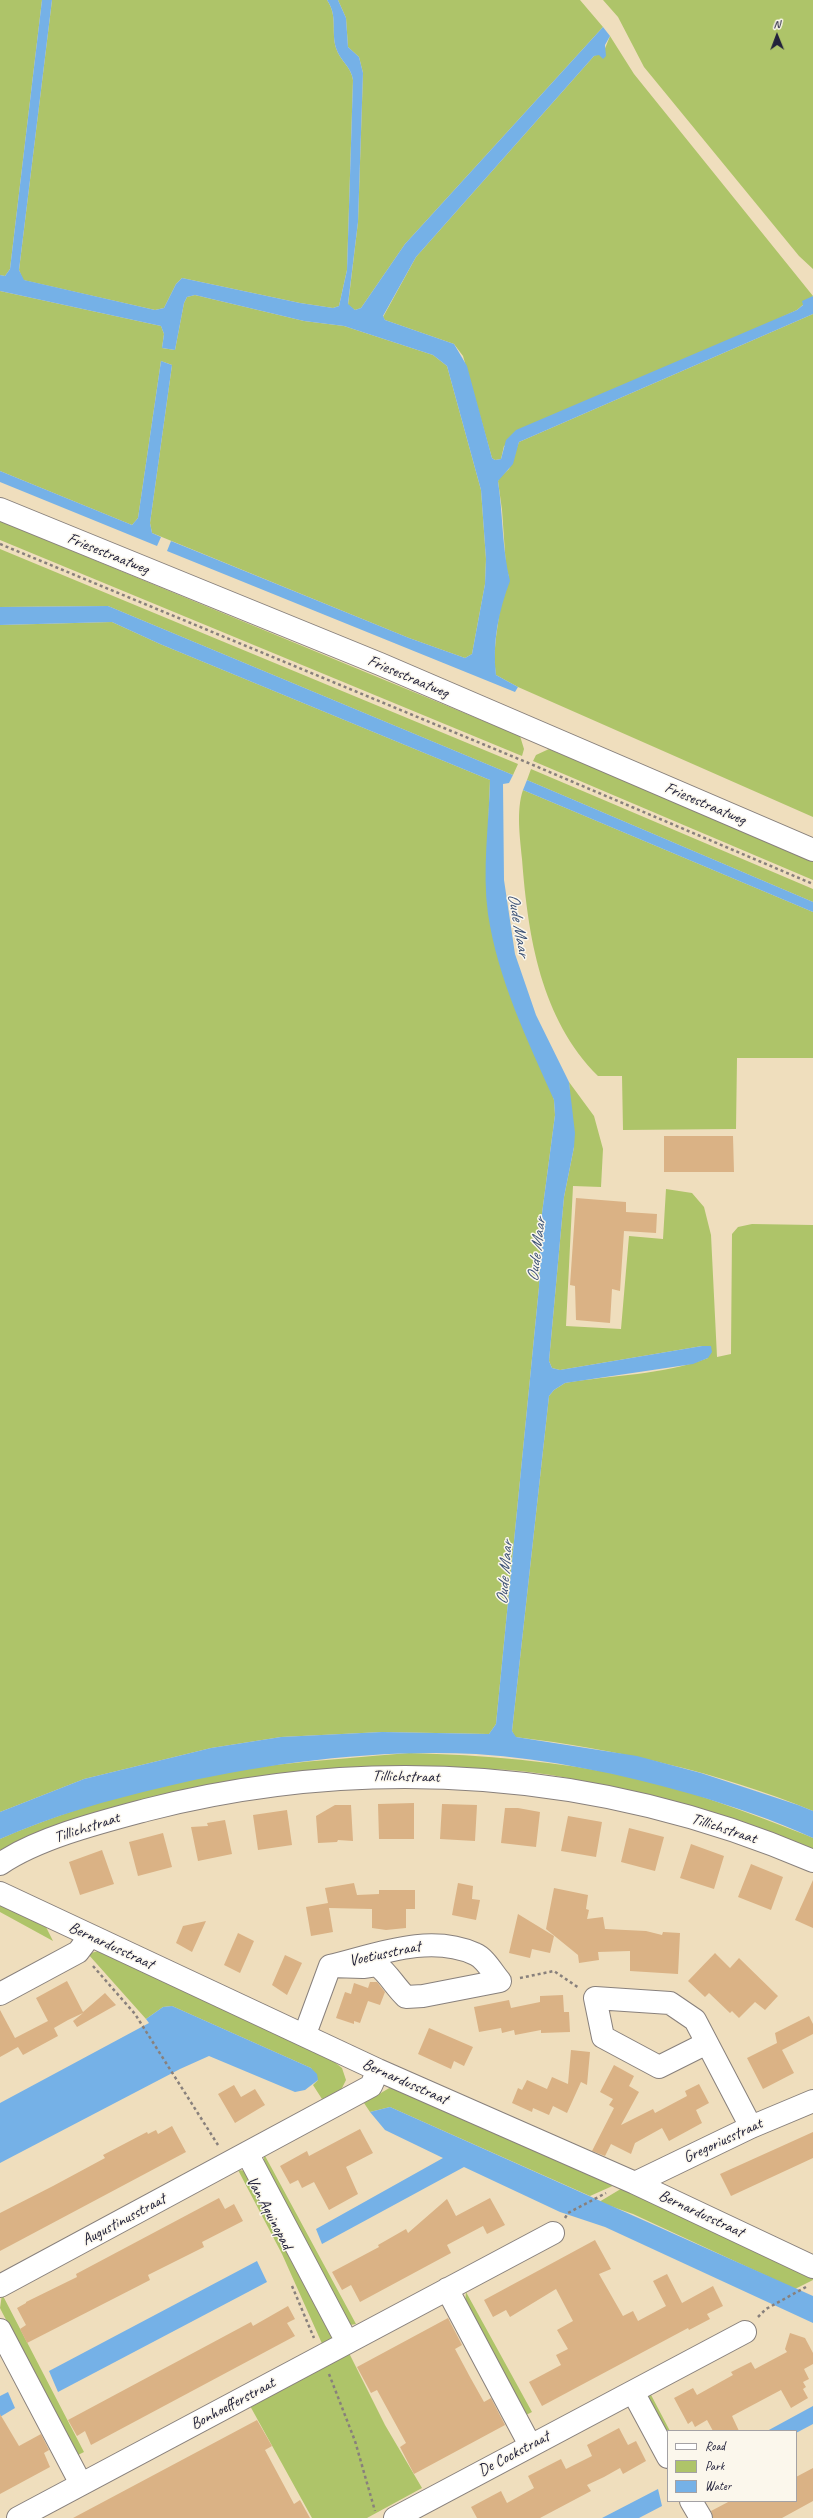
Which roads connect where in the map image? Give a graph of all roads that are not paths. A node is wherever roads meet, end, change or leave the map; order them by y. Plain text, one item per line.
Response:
1 (0, 509) edge
2 (813, 850) edge
3 (813, 1861) edge
4 (0, 1864) edge
5 (0, 1893) edge
6 (84, 1944) junction
7 (330, 1966) junction
8 (0, 1994) edge
9 (305, 2034) junction
10 (707, 2042) junction
11 (378, 2070) junction
12 (813, 2101) edge
13 (751, 2127) junction
14 (238, 2158) junction
15 (635, 2183) junction
16 (553, 2233) dead end
17 (813, 2267) edge
18 (0, 2286) edge
19 (447, 2290) junction
20 (0, 2330) edge
21 (745, 2332) dead end
22 (347, 2342) junction
23 (633, 2392) junction
24 (530, 2445) junction
25 (667, 2455) edge
26 (81, 2484) junction
27 (692, 2502) edge
28 (18, 2518) edge
29 (395, 2518) edge
30 (700, 2518) edge

1 - 2 street, Friesestraatweg
3 - 4 street, Tillichstraat
5 - 6 street, Bernardusstraat
6 - 8 street
6 - 9 street, Bernardusstraat
7 - 7 street, Voetiusstraat
7 - 9 street, Voetiusstraat
9 - 11 street, Bernardusstraat
10 - 10 street
10 - 13 street
11 - 14 street, Augustinusstraat
11 - 15 street, Bernardusstraat
12 - 13 street, Gregoriusstraat
13 - 15 street, Gregoriusstraat
14 - 18 street, Augustinusstraat
14 - 22 street
15 - 17 street, Bernardusstraat
16 - 19 street, Bonhoefferstraat
19 - 22 street, Bonhoefferstraat
19 - 24 street
20 - 26 street
21 - 23 street, De Cockstraat
22 - 26 street, Bonhoefferstraat
23 - 24 street, De Cockstraat
23 - 25 street
24 - 29 street, De Cockstraat
26 - 28 street, Bonhoefferstraat
27 - 30 street

